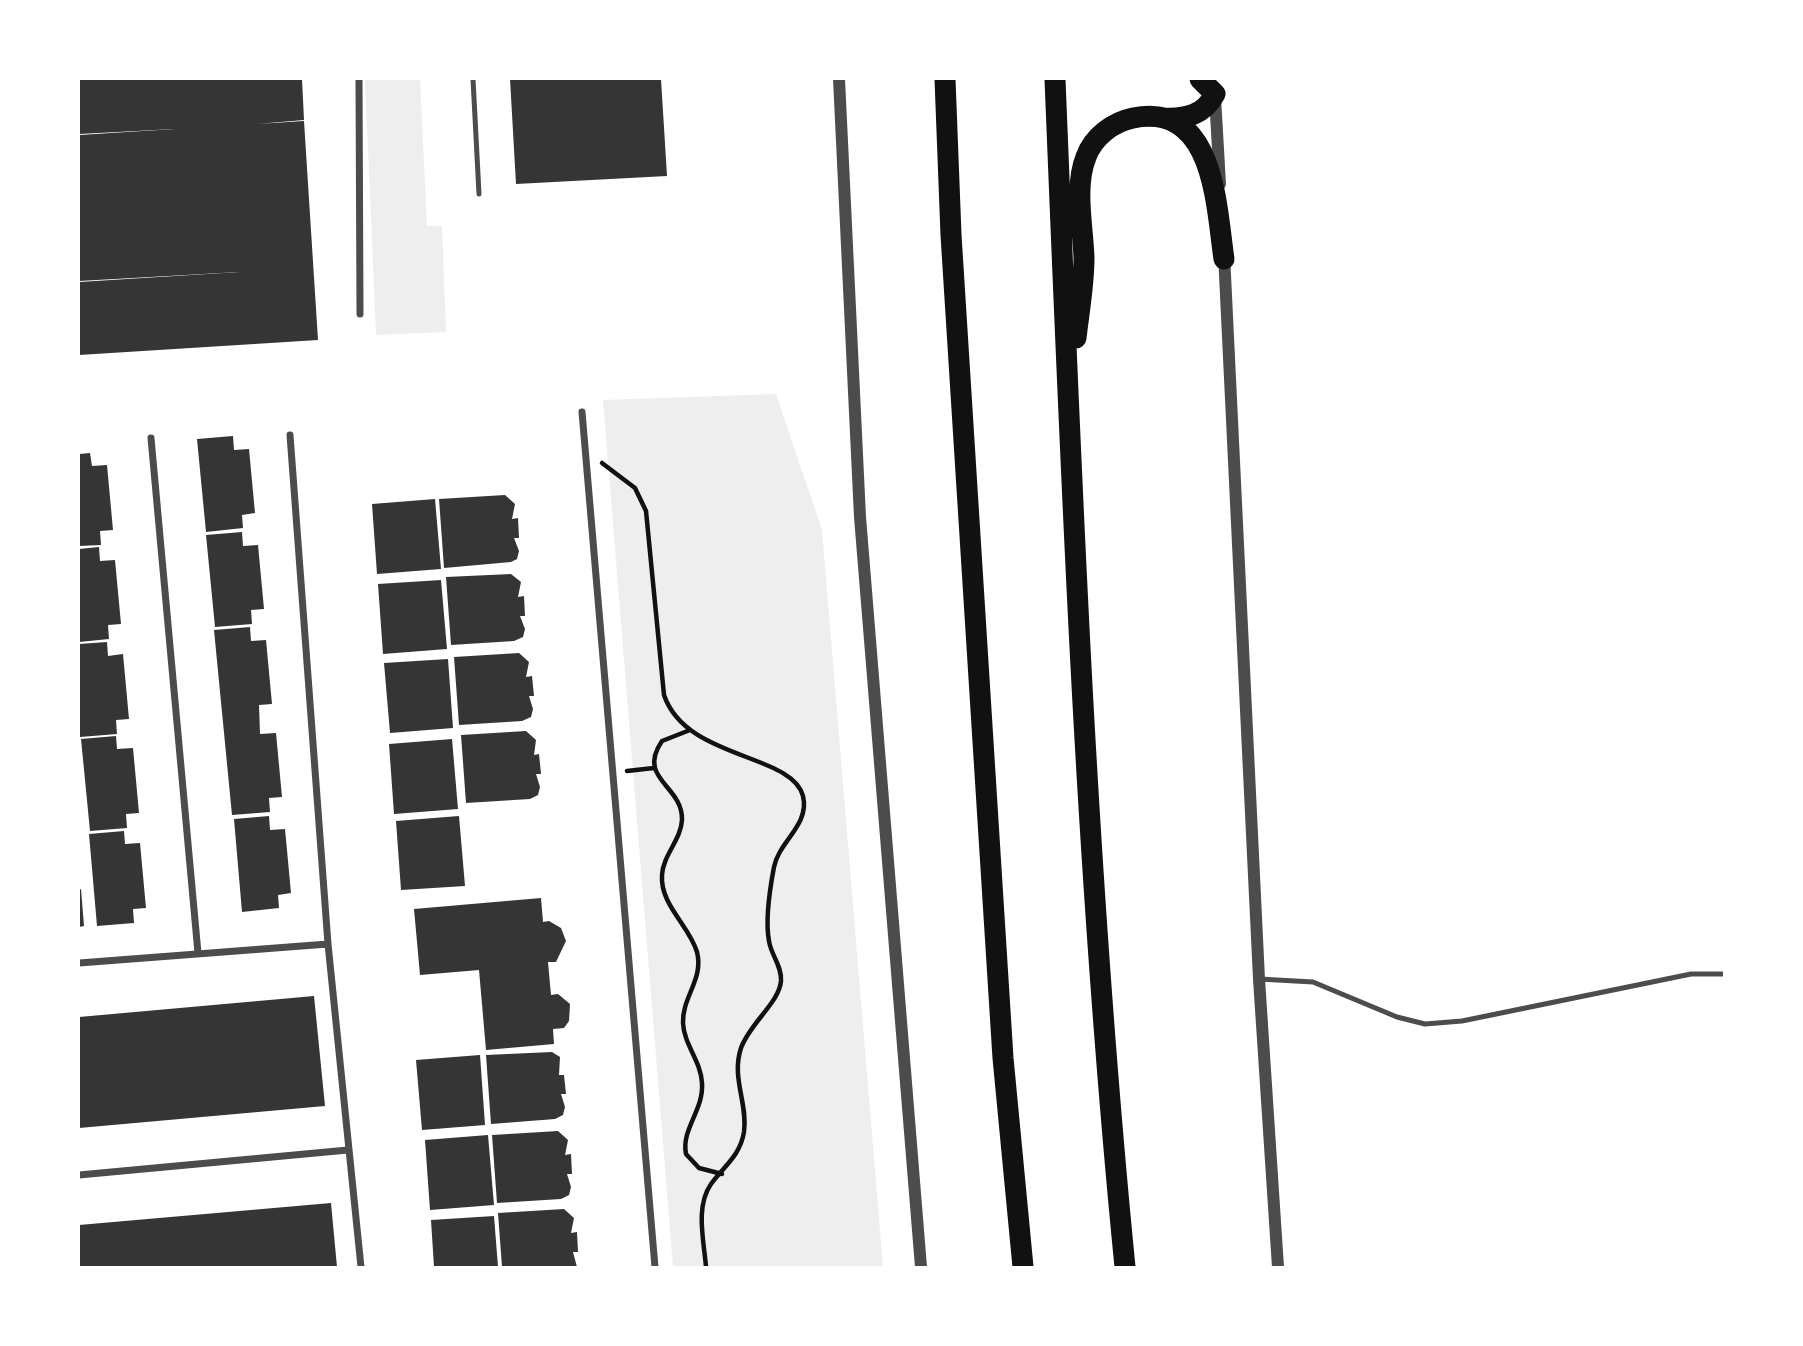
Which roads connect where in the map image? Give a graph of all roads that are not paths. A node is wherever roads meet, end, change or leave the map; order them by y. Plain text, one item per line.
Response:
1 (359, 79) edge
2 (473, 79) edge
3 (839, 79) edge
4 (945, 79) edge
5 (1055, 79) edge
6 (1210, 84) edge
7 (1155, 117) junction
8 (479, 194) dead end
9 (1224, 259) junction
10 (360, 314) dead end
11 (582, 412) dead end
12 (1068, 413) junction
13 (290, 435) dead end
14 (151, 438) dead end
15 (328, 944) junction
16 (198, 953) junction
17 (79, 963) edge
18 (1724, 974) edge
19 (1259, 979) junction
20 (348, 1150) junction
21 (79, 1175) edge
22 (361, 1267) edge
23 (655, 1267) edge
24 (921, 1267) edge
25 (1023, 1267) edge
26 (1125, 1267) edge
27 (1278, 1267) edge

1 - 10 street
2 - 8 lane
3 - 24 street
4 - 25 highway
5 - 12 highway
6 - 7 highway
6 - 9 street
7 - 9 highway
7 - 12 highway
9 - 19 street
11 - 23 street
12 - 26 highway
13 - 15 street
14 - 16 street
15 - 16 street
15 - 20 street
16 - 17 street
18 - 19 lane
19 - 27 street
20 - 21 street
20 - 22 street

